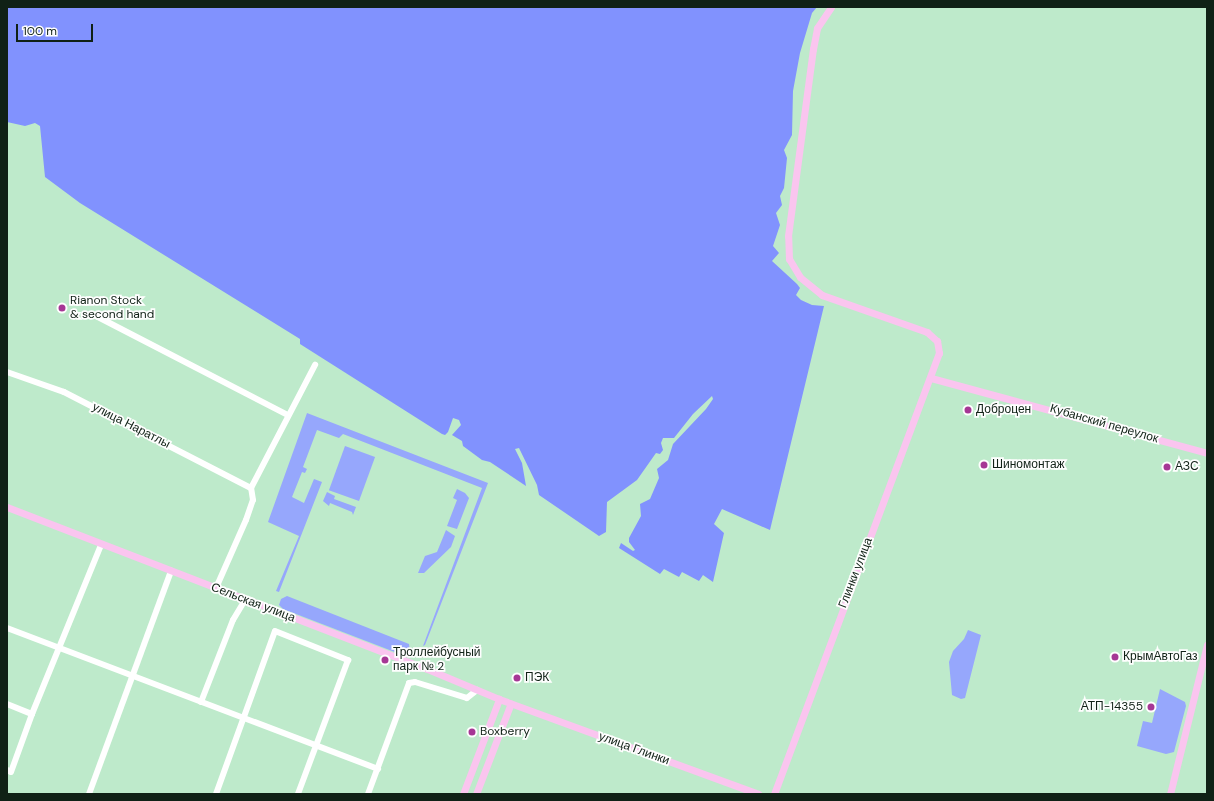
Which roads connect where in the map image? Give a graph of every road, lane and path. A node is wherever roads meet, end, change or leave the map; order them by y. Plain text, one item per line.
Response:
1 (831, 7) edge
2 (96, 316) dead end
3 (315, 365) dead end
4 (7, 372) edge
5 (931, 378) junction
6 (288, 416) junction
7 (1207, 453) edge
8 (251, 488) junction
9 (7, 507) edge
10 (101, 545) junction
11 (171, 571) junction
12 (216, 588) junction
13 (246, 600) junction
14 (7, 628) edge
15 (1207, 644) edge
16 (58, 648) junction
17 (131, 676) junction
18 (477, 690) junction
19 (499, 699) junction
20 (201, 702) junction
21 (511, 703) junction
22 (7, 704) edge
23 (32, 714) junction
24 (242, 716) junction
25 (316, 746) junction
26 (378, 769) junction
27 (7, 770) edge
28 (89, 794) edge
29 (216, 794) edge
30 (298, 794) edge
31 (368, 794) edge
32 (463, 794) edge
33 (476, 794) edge
34 (758, 794) edge
35 (774, 794) edge
36 (1170, 794) edge

1 - 5 main road, Глинки улица
2 - 6 street
3 - 6 street
4 - 8 street, улица Наратлы
5 - 7 main road, Кубанский переулок
5 - 35 main road, Глинки улица
6 - 8 street
8 - 12 street
9 - 10 main road, Сельская улица
10 - 11 main road, Сельская улица
10 - 16 street
11 - 12 main road, Сельская улица
11 - 17 street
12 - 13 main road, Сельская улица
13 - 18 main road, Сельская улица
13 - 20 street
14 - 16 street
15 - 36 main road
16 - 17 street
16 - 23 street
17 - 20 street
17 - 28 street
18 - 19 main road, Сельская улица
18 - 26 street
19 - 21 main road, улица Глинки
19 - 32 main road
20 - 24 street
21 - 33 main road
21 - 34 main road, улица Глинки
22 - 23 street
23 - 27 street
24 - 25 street
24 - 25 street
24 - 29 street
25 - 26 street
25 - 30 street
26 - 31 street

